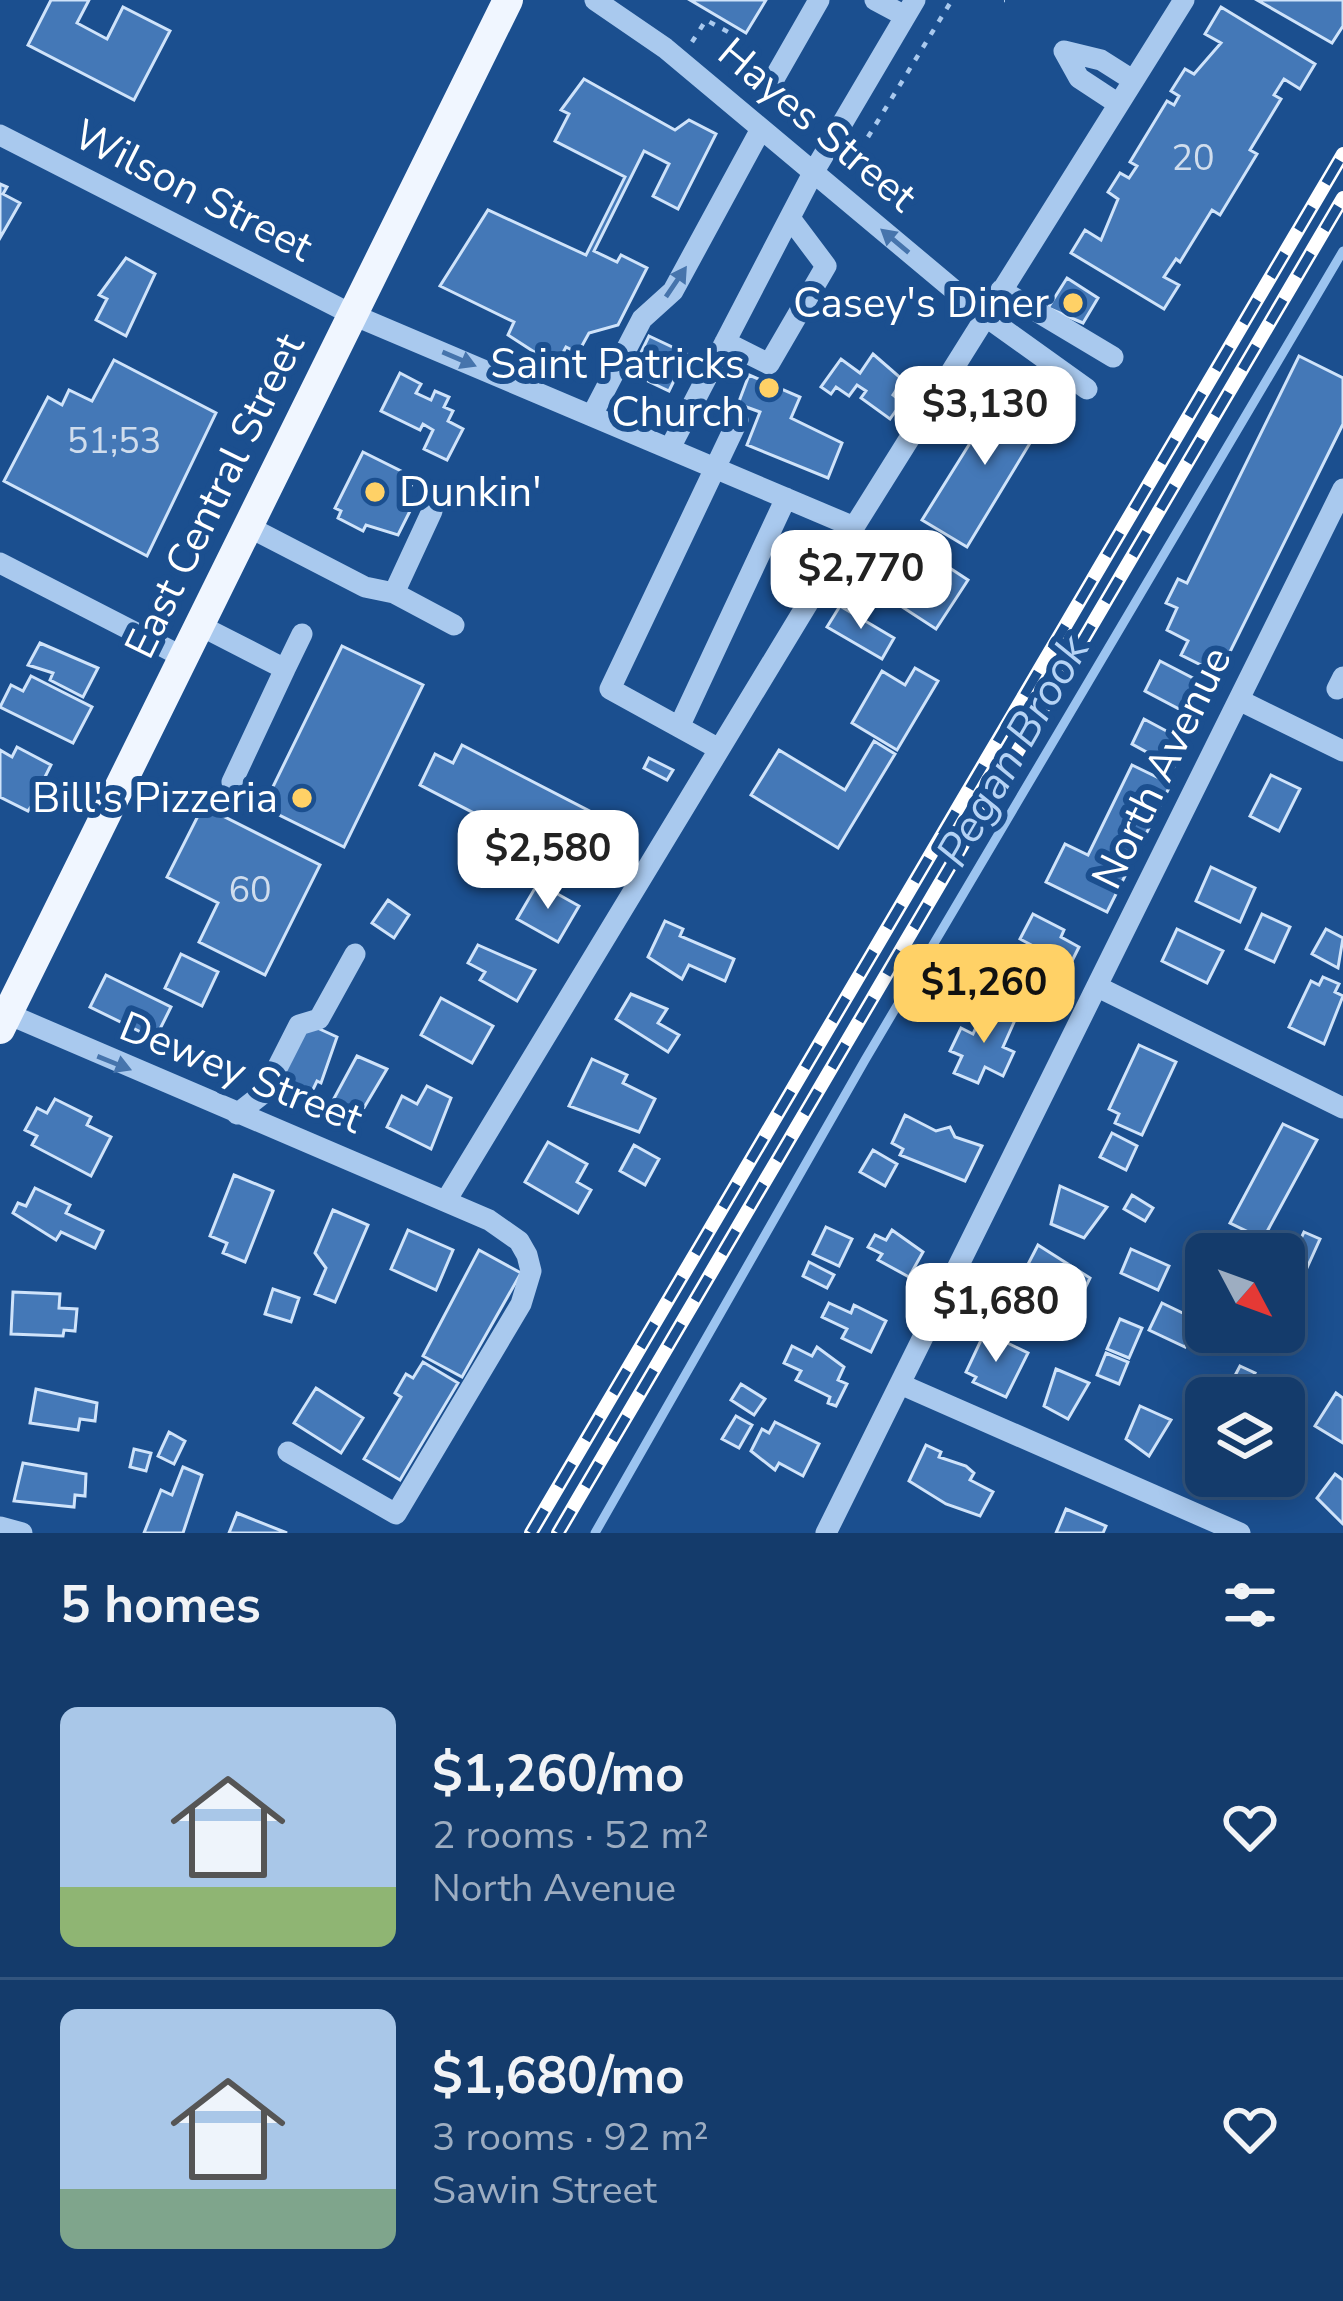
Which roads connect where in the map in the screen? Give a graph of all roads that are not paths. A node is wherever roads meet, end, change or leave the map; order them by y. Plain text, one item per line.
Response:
1 (508, 0) edge
2 (595, 0) edge
3 (819, 0) edge
4 (875, 0) edge
5 (1184, 0) edge
6 (910, 8) edge
7 (1131, 79) junction
8 (771, 84) dead end
9 (1117, 103) junction
10 (761, 129) junction
11 (0, 135) edge
12 (813, 173) junction
13 (790, 218) junction
14 (1001, 290) junction
15 (351, 314) junction
16 (985, 316) junction
17 (725, 342) junction
18 (1113, 357) dead end
19 (1087, 389) dead end
20 (592, 415) junction
21 (738, 420) dead end
22 (670, 448) junction
23 (718, 469) junction
24 (786, 498) junction
25 (1341, 500) edge
26 (432, 511) dead end
27 (247, 526) junction
28 (854, 527) junction
29 (0, 563) edge
30 (394, 593) junction
31 (199, 625) junction
32 (454, 625) dead end
33 (302, 634) dead end
34 (183, 657) junction
35 (285, 669) junction
36 (1239, 700) junction
37 (680, 727) junction
38 (719, 749) junction
39 (1343, 751) edge
40 (232, 782) dead end
41 (355, 955) dead end
42 (1097, 987) junction
43 (4, 1022) edge
44 (1343, 1108) edge
45 (237, 1114) junction
46 (447, 1199) junction
47 (900, 1384) junction
48 (288, 1452) dead end
49 (0, 1527) edge
50 (22, 1533) edge
51 (826, 1533) edge
52 (1240, 1533) edge

1 - 15 main road, East Central Street
2 - 10 street, Hayes Street
3 - 8 street
4 - 6 street
5 - 7 street
6 - 12 street
7 - 9 street
7 - 9 street
9 - 14 street
10 - 12 street, Hayes Street
20 -> 10 street
11 - 15 street, Wilson Street
12 - 13 street
16 -> 12 street, Hayes Street
13 - 17 street
13 - 17 street
14 - 16 street
14 - 18 street
15 -> 20 street, Wilson Street
15 - 27 main road, East Central Street
16 - 19 street, Hayes Street
16 - 28 street
17 - 22 street
20 - 22 street, Wilson Street
21 - 23 street
22 - 23 street, Wilson Street
23 - 24 street, Wilson Street
23 - 37 street
24 - 28 street, Wilson Street
24 - 37 street
25 - 36 street, North Avenue
26 - 30 street
27 - 30 street
27 - 31 main road, East Central Street
28 - 38 street
29 - 34 street
30 - 32 street
31 - 34 main road, East Central Street
31 - 35 street
33 - 35 street
34 - 43 main road, East Central Street
35 - 40 street
36 - 39 street
36 - 42 street, North Avenue
37 - 38 street
38 - 46 street
41 - 45 street
42 - 44 street
42 - 47 street, North Avenue
43 -> 45 street, Dewey Street
45 - 46 street, Dewey Street
46 - 48 street, Dewey Street
47 - 51 street, North Avenue
47 - 52 street
49 - 50 street

